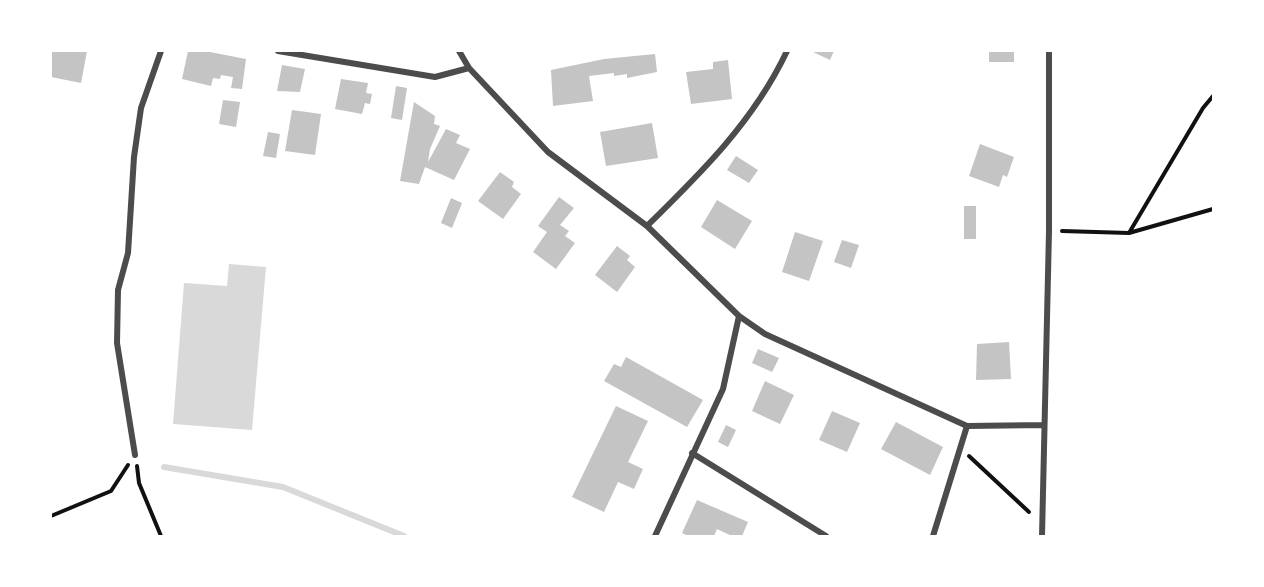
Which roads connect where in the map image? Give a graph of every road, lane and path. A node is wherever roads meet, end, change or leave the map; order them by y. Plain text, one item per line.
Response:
1 (160, 51) edge
2 (278, 51) edge
3 (459, 51) edge
4 (787, 51) edge
5 (1049, 51) edge
6 (469, 68) junction
7 (1213, 96) edge
8 (1213, 209) edge
9 (646, 226) junction
10 (1050, 231) junction
11 (1130, 233) junction
12 (739, 316) junction
13 (1044, 425) junction
14 (967, 426) junction
15 (961, 448) junction
16 (692, 453) junction
17 (135, 455) junction
18 (51, 516) edge
19 (1041, 524) junction
20 (161, 536) edge
21 (655, 536) edge
22 (826, 536) edge
23 (933, 536) edge
24 (1042, 536) edge

1 - 17 street
2 - 6 street
3 - 6 street
4 - 9 street
5 - 10 street
6 - 9 street
7 - 11 path
8 - 11 path
9 - 12 street
10 - 11 path
10 - 13 street
12 - 14 street
12 - 16 street
13 - 14 street
13 - 19 street
14 - 15 street
15 - 19 path
15 - 23 street
16 - 21 street
16 - 22 street
17 - 18 path
17 - 20 path
19 - 24 street

